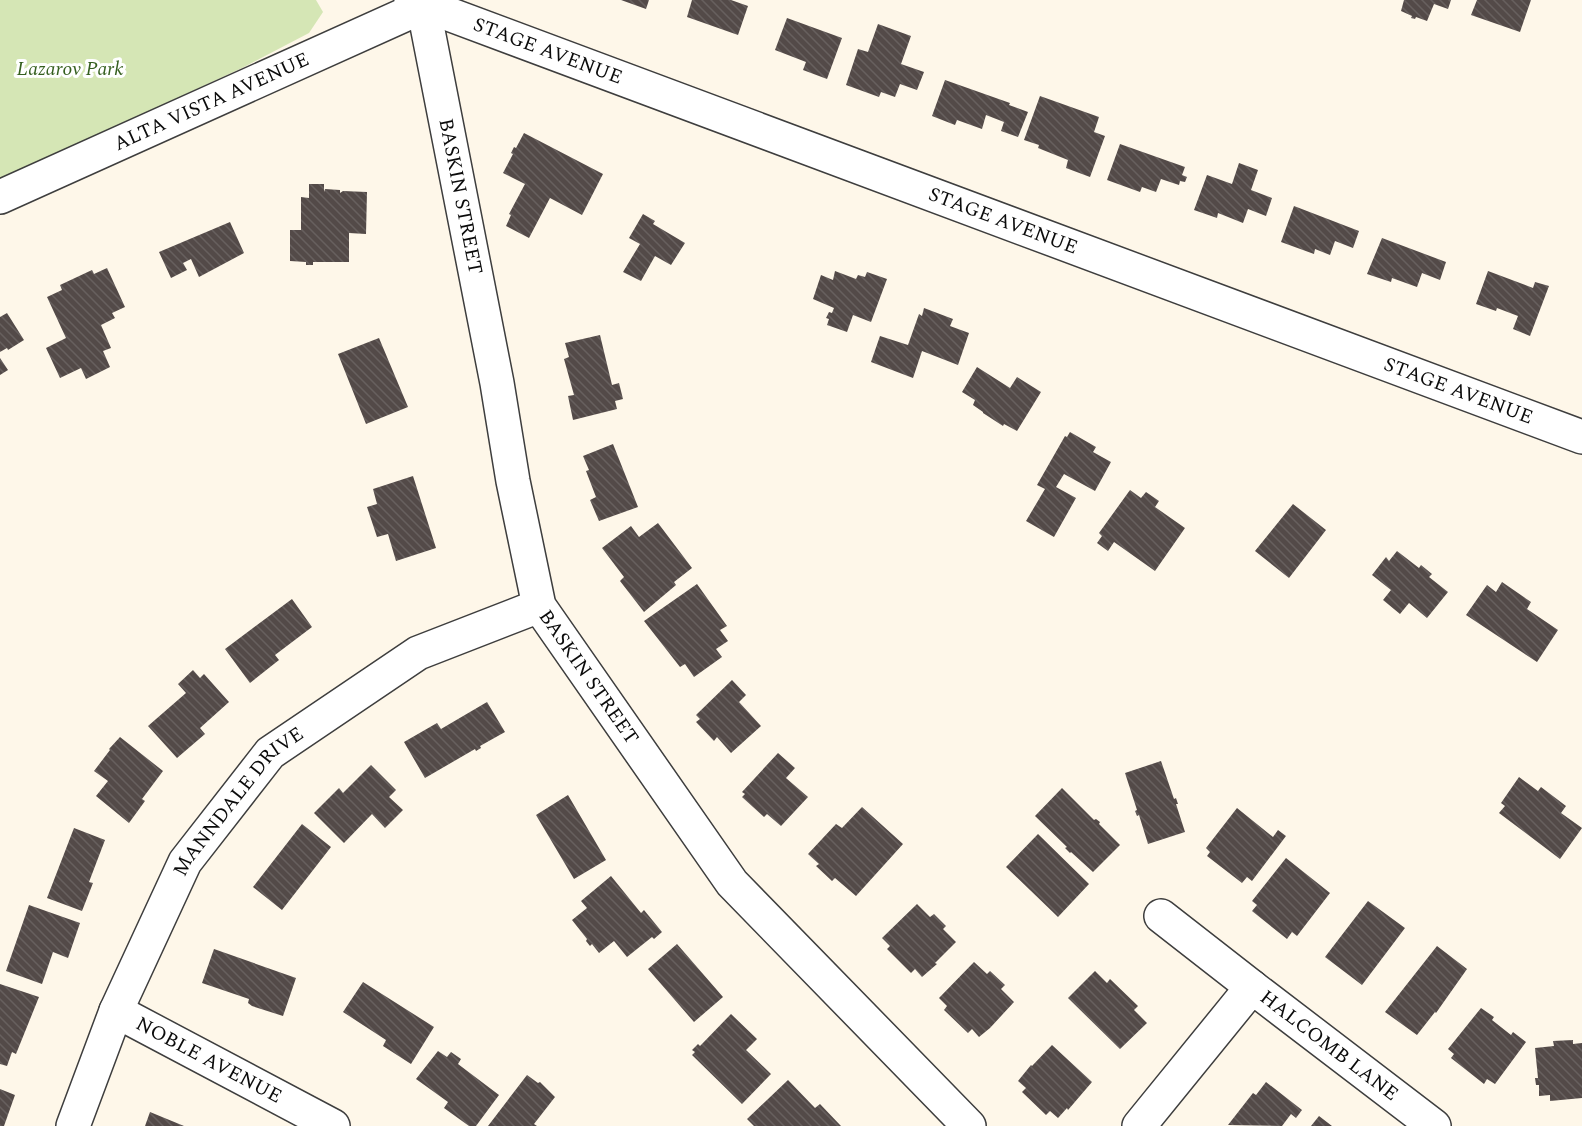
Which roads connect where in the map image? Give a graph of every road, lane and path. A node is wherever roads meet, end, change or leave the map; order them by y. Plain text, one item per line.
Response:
1 (419, 2) edge
2 (0, 197) edge
3 (1582, 437) edge
4 (539, 606) junction
5 (1161, 916) dead end
6 (1252, 987) junction
7 (116, 1011) junction
8 (73, 1126) edge
9 (333, 1126) edge
10 (969, 1126) edge
11 (1139, 1126) edge
12 (1434, 1126) edge

1 - 2 street, ALTA VISTA AVENUE
1 - 3 street, STAGE AVENUE
1 - 4 street, BASKIN STREET
4 - 7 street, MANNDALE DRIVE
4 - 10 street, BASKIN STREET
5 - 6 street, HALCOMB LANE
6 - 11 street, HALCOMB LANE
6 - 12 street, HALCOMB LANE
7 - 8 street, MANNDALE DRIVE
7 - 9 street, NOBLE AVENUE

